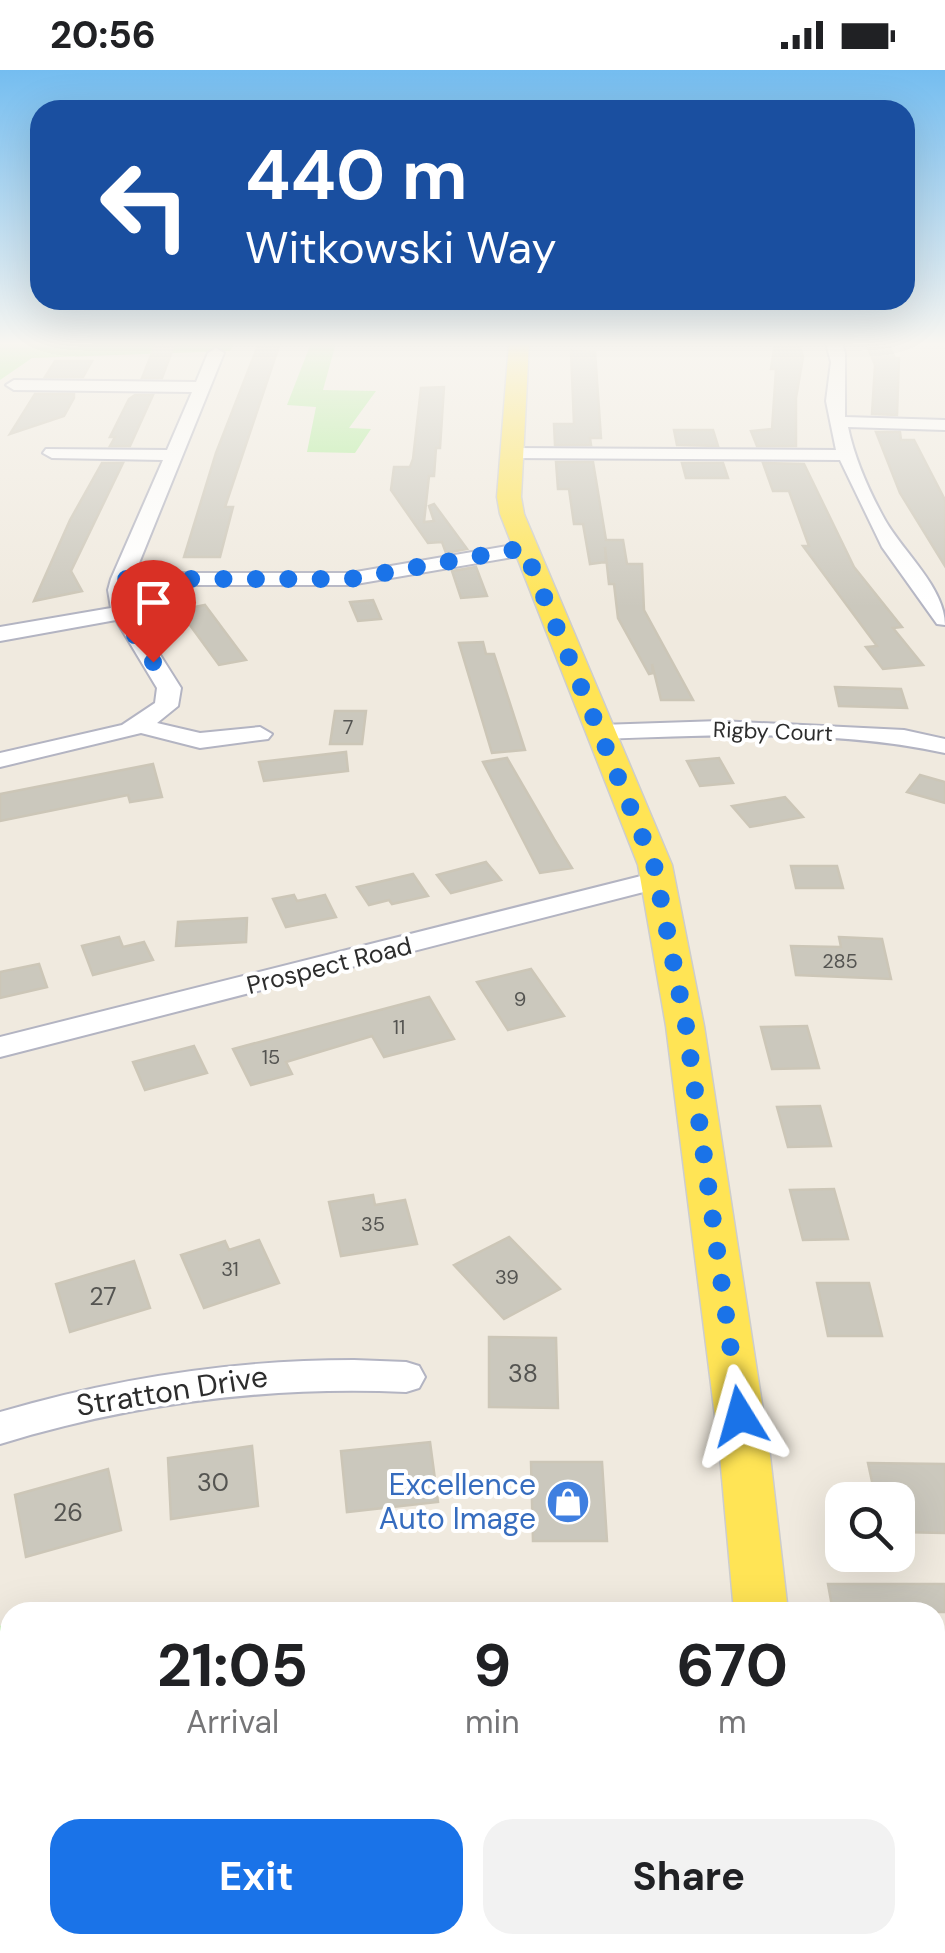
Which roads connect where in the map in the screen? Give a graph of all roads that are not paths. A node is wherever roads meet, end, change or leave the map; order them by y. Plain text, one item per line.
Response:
1 (182, 431) edge
2 (513, 431) edge
3 (841, 431) edge
4 (52, 453) dead end
5 (512, 453) junction
6 (172, 455) junction
7 (848, 455) junction
8 (524, 548) junction
9 (121, 579) junction
10 (122, 612) junction
11 (945, 619) edge
12 (0, 634) edge
13 (141, 725) junction
14 (600, 732) junction
15 (260, 734) dead end
16 (945, 746) edge
17 (0, 760) edge
18 (658, 880) junction
19 (0, 1047) edge
20 (406, 1377) dead end
21 (0, 1428) edge
22 (760, 1602) edge

1 - 6 street
2 - 5 main road
3 - 7 street
4 - 6 street
5 - 7 street
5 - 8 main road
6 - 9 street
7 - 11 street
8 - 9 street
8 - 14 main road
9 - 10 street
10 - 12 street
10 - 13 street
13 - 15 street
13 - 17 street
14 - 16 street, Rigby Court
14 - 18 main road
18 - 19 street, Prospect Road
18 - 22 main road
20 - 21 street, Stratton Drive

